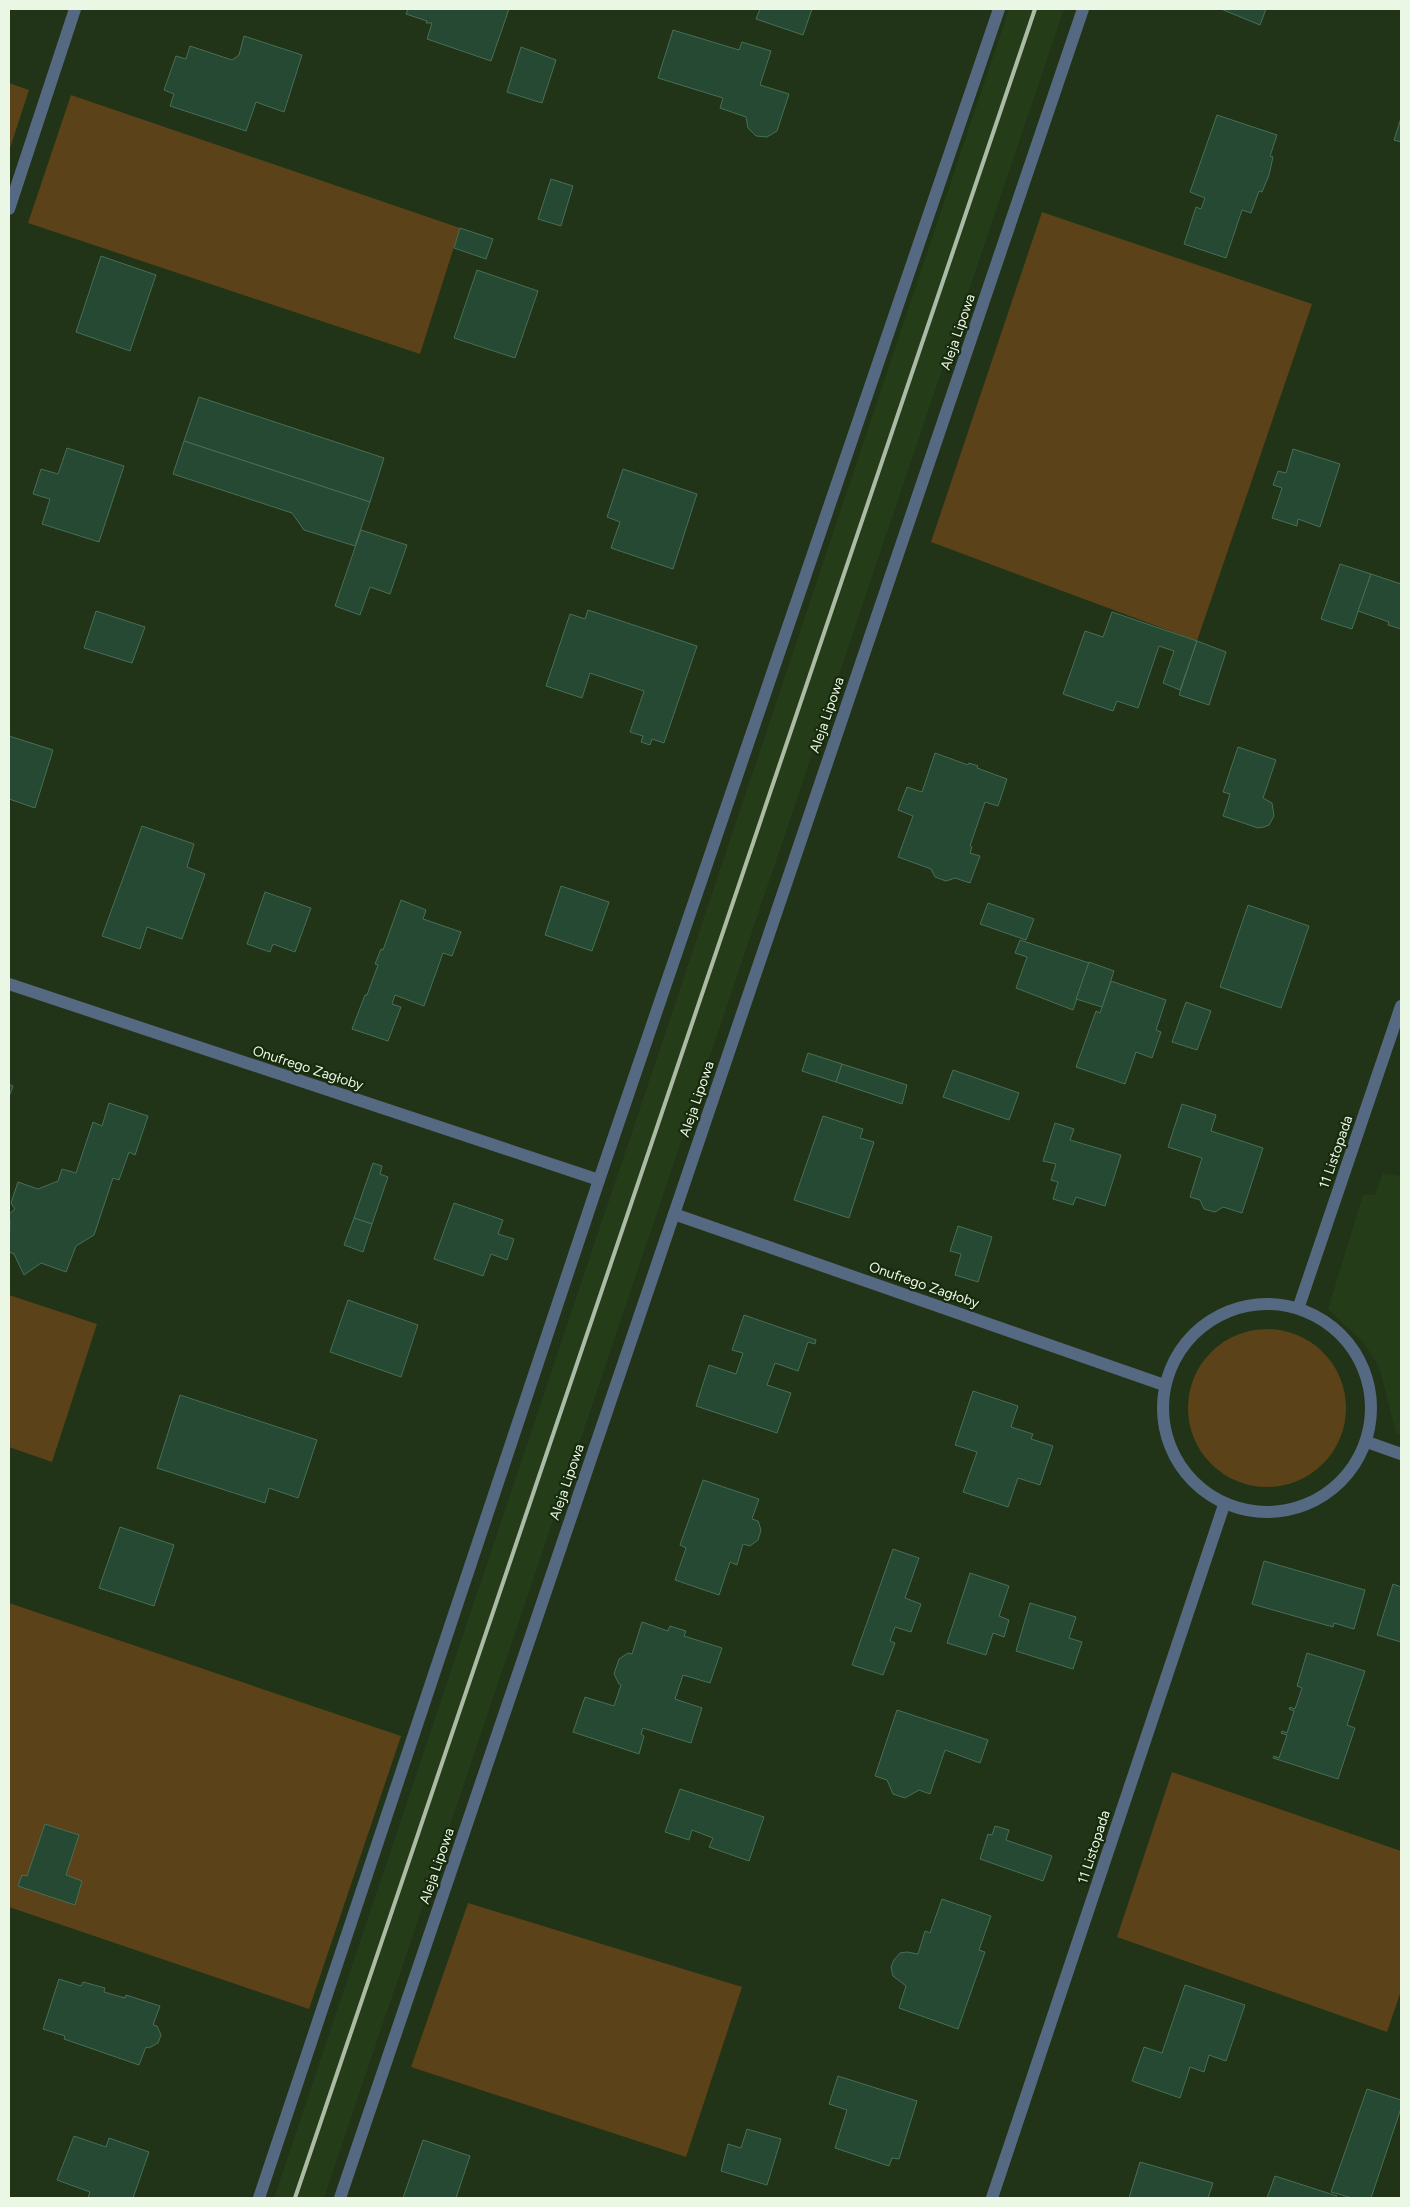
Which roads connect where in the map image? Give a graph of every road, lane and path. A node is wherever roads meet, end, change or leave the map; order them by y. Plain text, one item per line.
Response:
1 (75, 9) edge
2 (999, 9) edge
3 (1083, 9) edge
4 (9, 209) edge
5 (9, 984) edge
6 (1401, 1006) edge
7 (599, 1180) junction
8 (674, 1214) junction
9 (1299, 1306) junction
10 (1164, 1385) junction
11 (1367, 1442) junction
12 (1401, 1454) edge
13 (1224, 1505) junction
14 (259, 2198) edge
15 (340, 2198) edge
16 (992, 2198) edge

1 - 4 street
2 - 7 street
3 - 8 street, Aleja Lipowa
5 - 7 street, Onufrego Zagłoby
6 - 9 street, 11 Listopada
7 - 14 street
8 - 10 street, Onufrego Zagłoby
8 - 15 street, Aleja Lipowa
9 - 10 street
9 - 11 street
10 - 13 street
11 - 12 street
11 - 13 street
13 - 16 street, 11 Listopada

